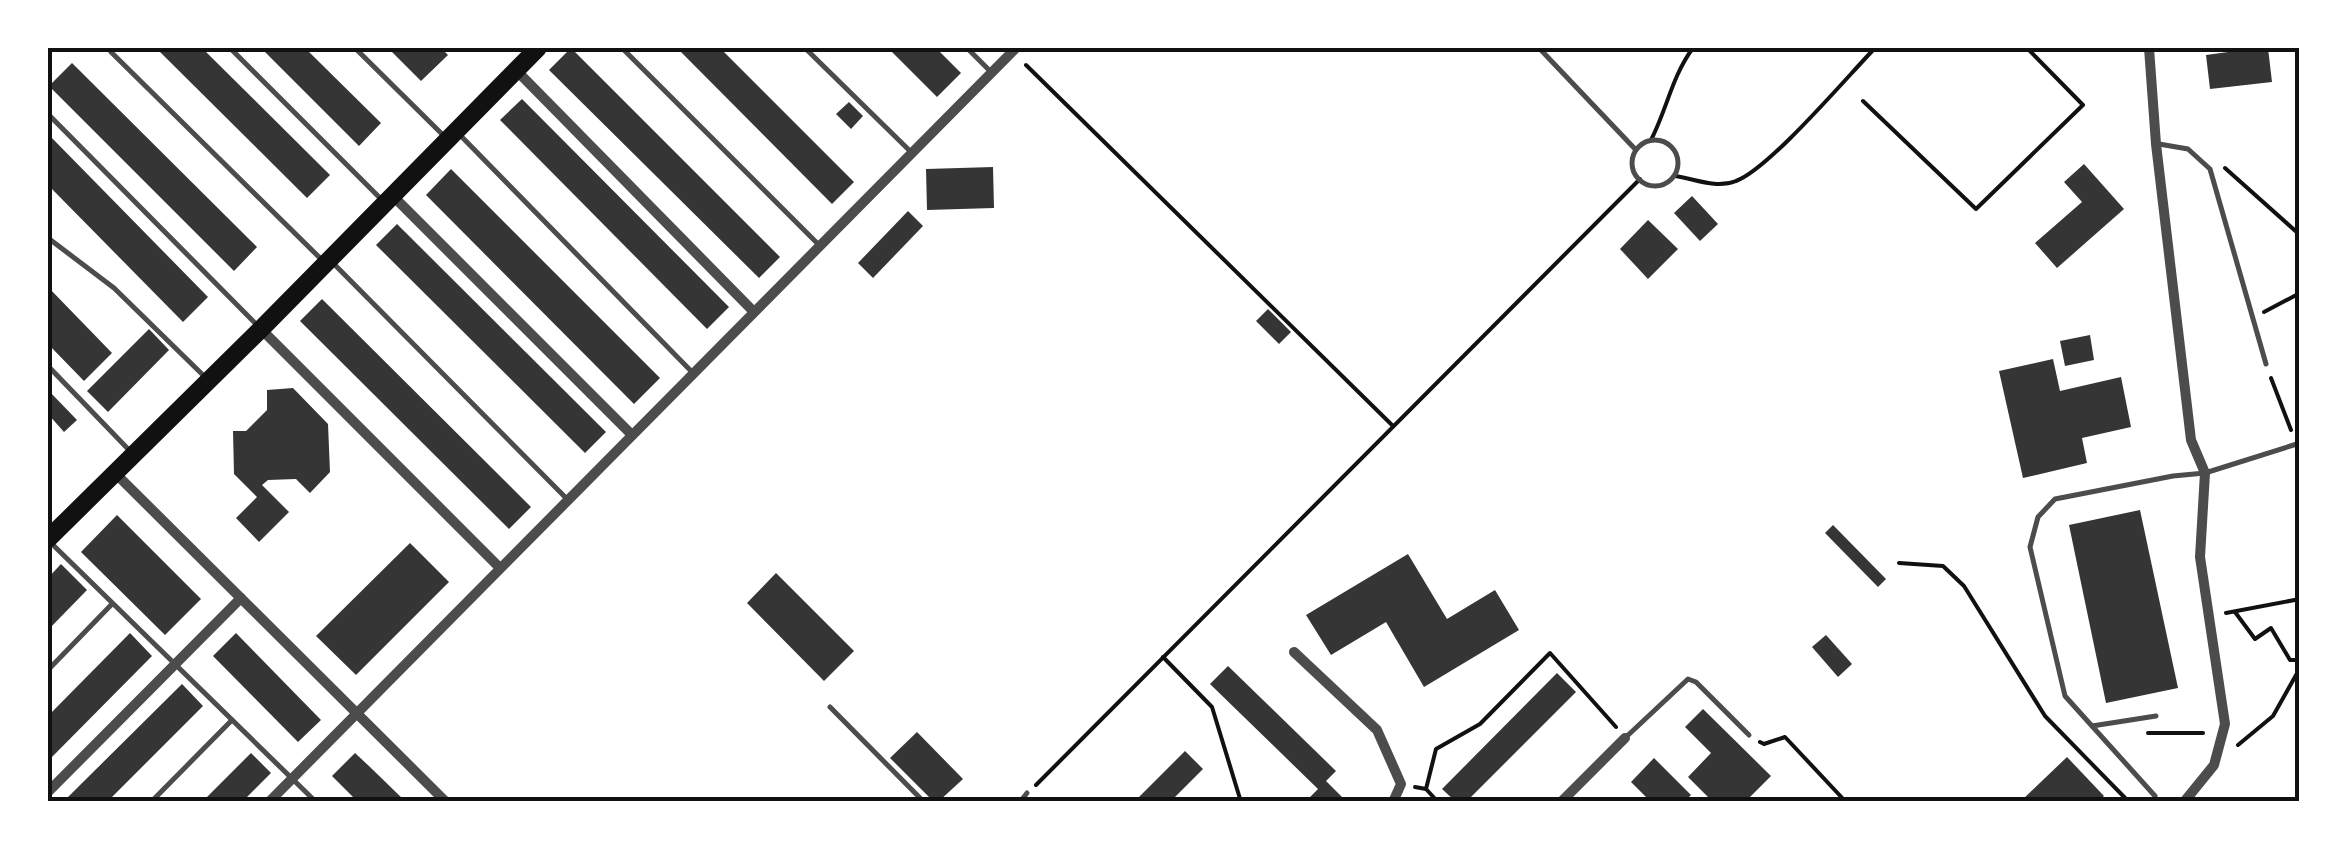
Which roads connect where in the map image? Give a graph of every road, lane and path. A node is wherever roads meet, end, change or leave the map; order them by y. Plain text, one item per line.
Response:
1 (230, 48) edge
2 (355, 48) edge
3 (538, 48) edge
4 (622, 48) edge
5 (805, 48) edge
6 (967, 48) edge
7 (1539, 48) edge
8 (1693, 48) edge
9 (1875, 48) edge
10 (2027, 48) edge
11 (2148, 48) edge
12 (1014, 50) edge
13 (110, 52) dead end
14 (516, 70) junction
15 (992, 72) junction
16 (1863, 101) dead end
17 (48, 114) edge
18 (452, 135) junction
19 (1652, 140) junction
20 (2156, 144) junction
21 (1636, 150) junction
22 (912, 153) junction
23 (2210, 169) junction
24 (1675, 176) junction
25 (1640, 179) junction
26 (388, 198) junction
27 (2300, 235) edge
28 (48, 238) edge
29 (820, 246) junction
30 (328, 262) junction
31 (2300, 293) edge
32 (754, 312) junction
33 (2253, 318) junction
34 (261, 329) junction
35 (2266, 364) joint
36 (48, 366) edge
37 (694, 373) junction
38 (208, 380) junction
39 (1394, 426) junction
40 (632, 435) junction
41 (2298, 443) edge
42 (132, 454) junction
43 (114, 472) junction
44 (2205, 473) junction
45 (568, 500) junction
46 (48, 539) edge
47 (1900, 563) dead end
48 (500, 568) junction
49 (242, 598) junction
50 (2300, 599) edge
51 (113, 603) junction
52 (2235, 612) junction
53 (2209, 617) junction
54 (1294, 652) dead end
55 (1163, 657) junction
56 (2300, 660) edge
57 (175, 664) junction
58 (2300, 668) edge
59 (48, 670) edge
60 (830, 707) dead end
61 (356, 712) junction
62 (2156, 716) dead end
63 (232, 720) junction
64 (2133, 720) junction
65 (2092, 726) junction
66 (2222, 732) junction
67 (1749, 734) joint
68 (1625, 738) junction
69 (2214, 765) junction
70 (292, 778) junction
71 (1400, 784) junction
72 (1426, 789) junction
73 (48, 792) edge
74 (1027, 794) joint
75 (2155, 796) dead end
76 (152, 802) edge
77 (270, 802) edge
78 (316, 802) edge
79 (446, 802) edge
80 (924, 802) edge
81 (1020, 802) edge
82 (1241, 802) edge
83 (1393, 802) edge
84 (1438, 802) edge
85 (1561, 802) edge
86 (1846, 802) edge
87 (2129, 802) edge
88 (2184, 802) edge

1 - 26 lane
2 - 18 lane
3 - 14 main road
4 - 29 lane
5 - 22 lane
6 - 15 lane
7 - 21 lane
8 - 19 path
9 - 24 path
10 - 16 path
11 - 20 street
12 - 15 street
12 - 39 path
13 - 30 lane
14 - 18 main road
14 - 32 street
15 - 22 street
17 - 34 lane
18 - 26 main road
18 - 37 lane
19 - 21 lane
19 - 24 lane
20 - 23 lane
20 - 44 street
21 - 25 lane
22 - 29 street
23 - 27 path
23 - 33 lane
24 - 25 lane
25 - 39 path
26 - 30 main road
26 - 40 street
28 - 38 lane
29 - 32 street
30 - 34 main road
30 - 45 lane
31 - 33 path
32 - 37 street
33 - 35 lane
34 - 38 main road
34 - 48 street
35 - 41 path
36 - 42 lane
37 - 40 street
38 - 42 main road
39 - 55 path
40 - 45 street
41 - 44 lane
42 - 43 main road
43 - 46 main road
43 - 49 street
44 - 53 street
44 - 65 lane
45 - 48 street
46 - 51 lane
47 - 87 path
48 - 61 street
49 - 57 street
49 - 61 street
50 - 52 path
51 - 57 lane
51 - 59 lane
52 - 53 path
52 - 56 path
53 - 66 street
54 - 71 street
55 - 74 path
55 - 82 path
57 - 63 lane
57 - 73 street
58 - 69 path
60 - 80 lane
61 - 70 street
61 - 79 street
62 - 64 lane
63 - 70 lane
63 - 76 lane
64 - 65 lane
64 - 66 path
65 - 75 lane
66 - 69 street
67 - 68 lane
67 - 86 path
68 - 72 path
68 - 85 street
69 - 88 street
70 - 77 street
70 - 78 lane
71 - 72 path
71 - 83 street
72 - 84 path
74 - 81 lane

